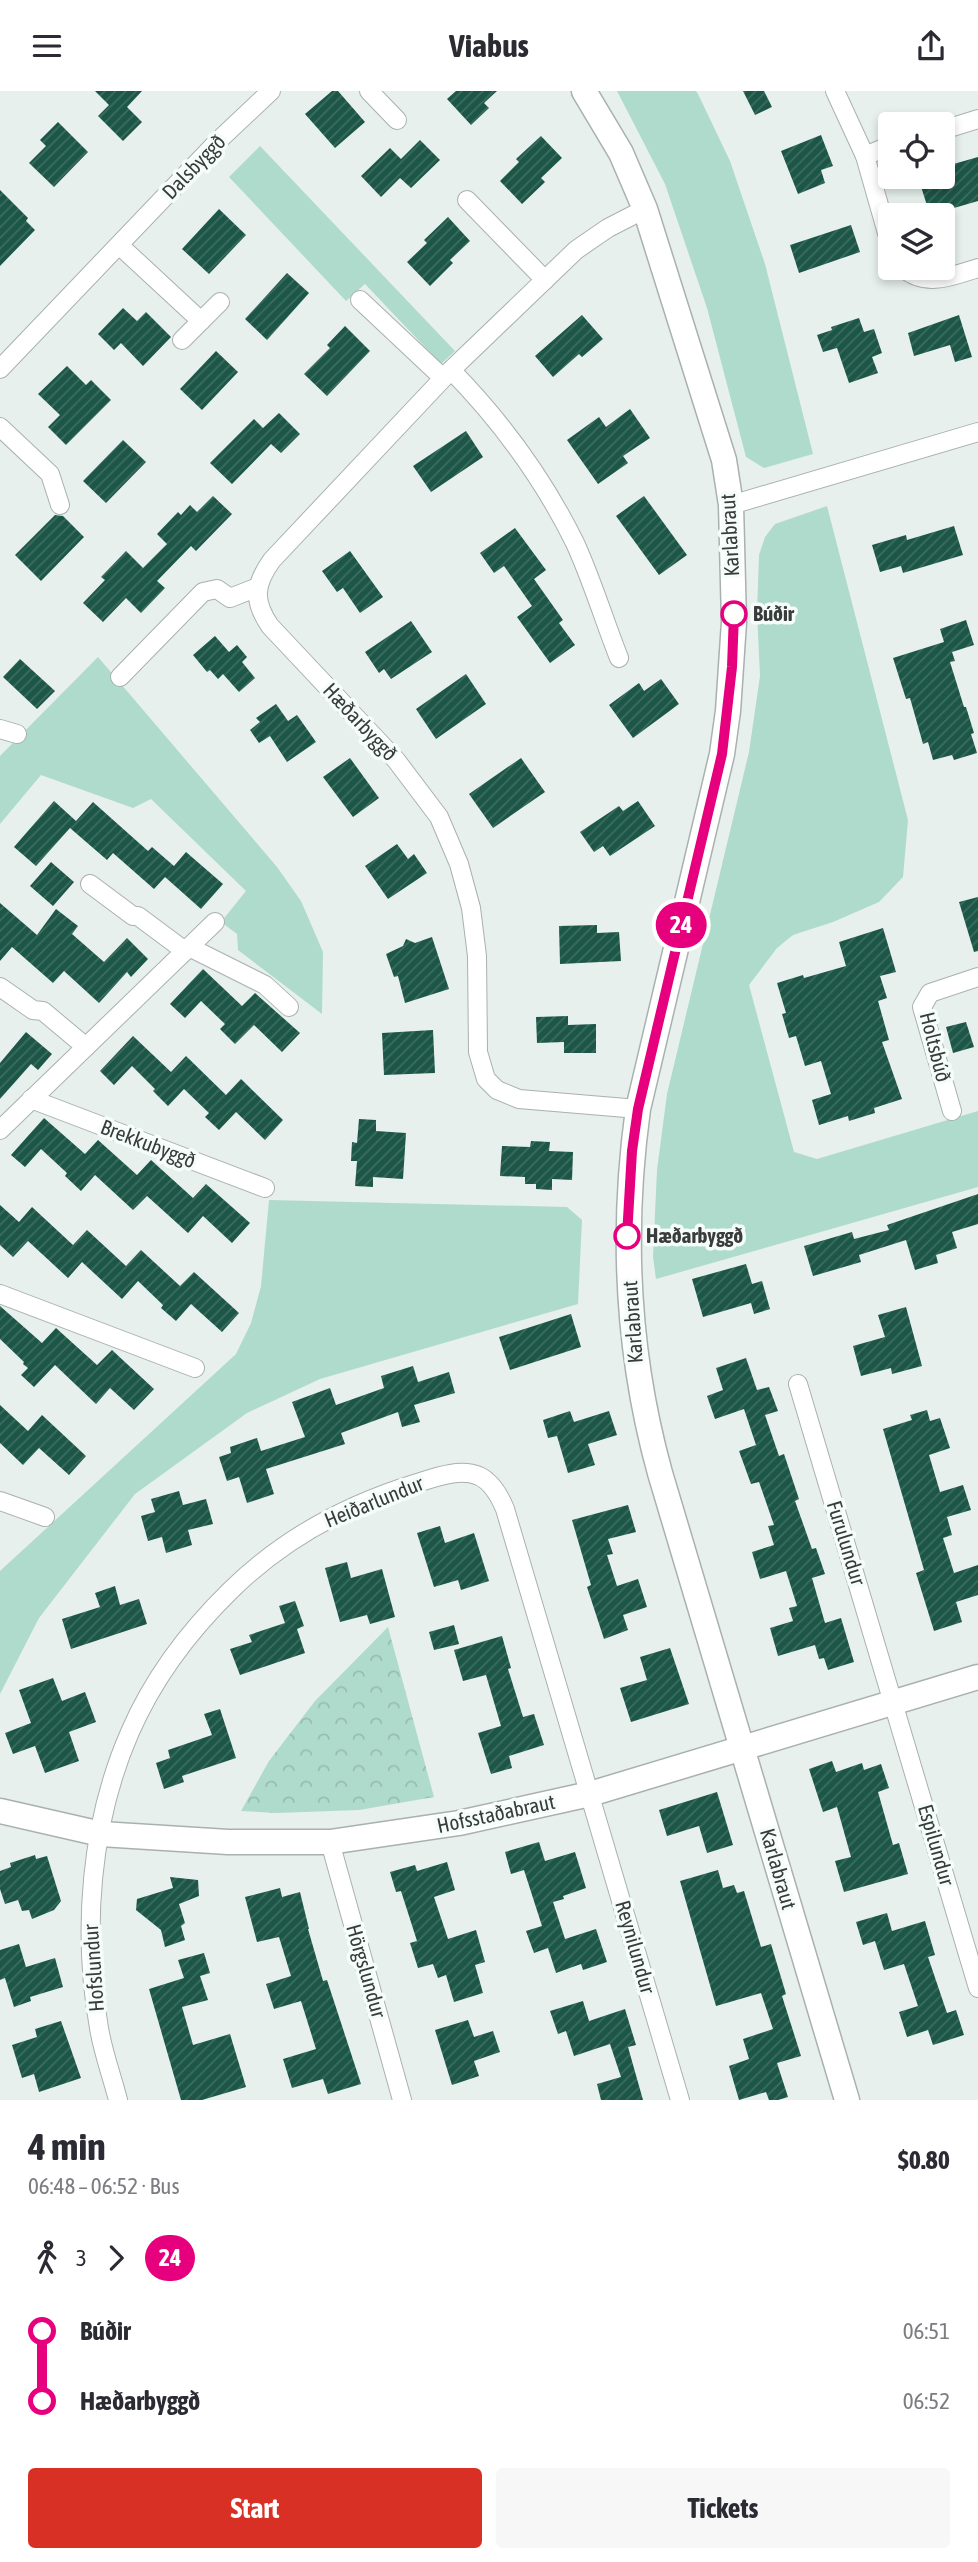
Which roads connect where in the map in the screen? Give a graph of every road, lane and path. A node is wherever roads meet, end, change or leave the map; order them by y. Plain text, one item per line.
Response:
1 (271, 91) edge
2 (369, 91) edge
3 (584, 91) edge
4 (835, 91) edge
5 (397, 120) dead end
6 (978, 120) edge
7 (955, 127) edge
8 (878, 150) edge
9 (865, 156) junction
10 (467, 200) dead end
11 (878, 203) edge
12 (645, 209) junction
13 (119, 245) junction
14 (978, 268) edge
15 (955, 275) edge
16 (545, 280) junction
17 (360, 300) dead end
18 (220, 302) dead end
19 (201, 321) junction
20 (182, 340) dead end
21 (0, 369) edge
22 (447, 374) junction
23 (0, 427) edge
24 (978, 432) edge
25 (60, 505) dead end
26 (731, 505) junction
27 (258, 587) junction
28 (619, 658) dead end
29 (121, 677) dead end
30 (90, 884) dead end
31 (215, 922) dead end
32 (187, 949) junction
33 (978, 977) edge
34 (0, 987) edge
35 (289, 1007) dead end
36 (86, 1047) junction
37 (32, 1099) junction
38 (638, 1109) junction
39 (952, 1111) dead end
40 (0, 1130) edge
41 (265, 1188) dead end
42 (0, 1294) edge
43 (195, 1368) dead end
44 (798, 1384) dead end
45 (0, 1501) edge
46 (45, 1517) dead end
47 (978, 1677) edge
48 (894, 1702) junction
49 (743, 1748) junction
50 (590, 1794) junction
51 (0, 1811) edge
52 (101, 1834) junction
53 (330, 1842) junction
54 (978, 1988) edge
55 (118, 2100) edge
56 (402, 2100) edge
57 (680, 2100) edge
58 (846, 2100) edge

1 - 13 street, Dalsbyggð
2 - 5 street
3 - 12 street, Karlabraut
4 - 9 street
6 - 7 street
8 - 9 street
9 - 11 street
10 - 16 street
12 - 16 street
12 - 26 street, Karlabraut
13 - 19 street
13 - 21 street, Dalsbyggð
14 - 15 street
16 - 22 street
17 - 22 street
18 - 19 street
19 - 20 street
22 - 27 street
22 - 28 street
23 - 25 street
24 - 26 street
26 - 38 street, Karlabraut
27 - 29 street
27 - 38 street, Hæðarbyggð
30 - 32 street
31 - 32 street
32 - 35 street
32 - 36 street
33 - 39 street, Holtsbúð
34 - 36 street
36 - 37 street
37 - 40 street
37 - 41 street, Brekkubyggð
38 - 49 street, Karlabraut
42 - 43 street
44 - 48 street, Furulundur
45 - 46 street
47 - 48 street, Hofsstaðabraut
48 - 49 street, Hofsstaðabraut
48 - 54 street, Espilundur
49 - 50 street, Hofsstaðabraut
49 - 58 street, Karlabraut
50 - 52 street, Heiðarlundur
50 - 53 street, Hofsstaðabraut
50 - 57 street, Reynilundur
51 - 52 street, Hofsstaðabraut
52 - 53 street, Hofsstaðabraut
52 - 55 street, Hofslundur
53 - 56 street, Hörgslundur

